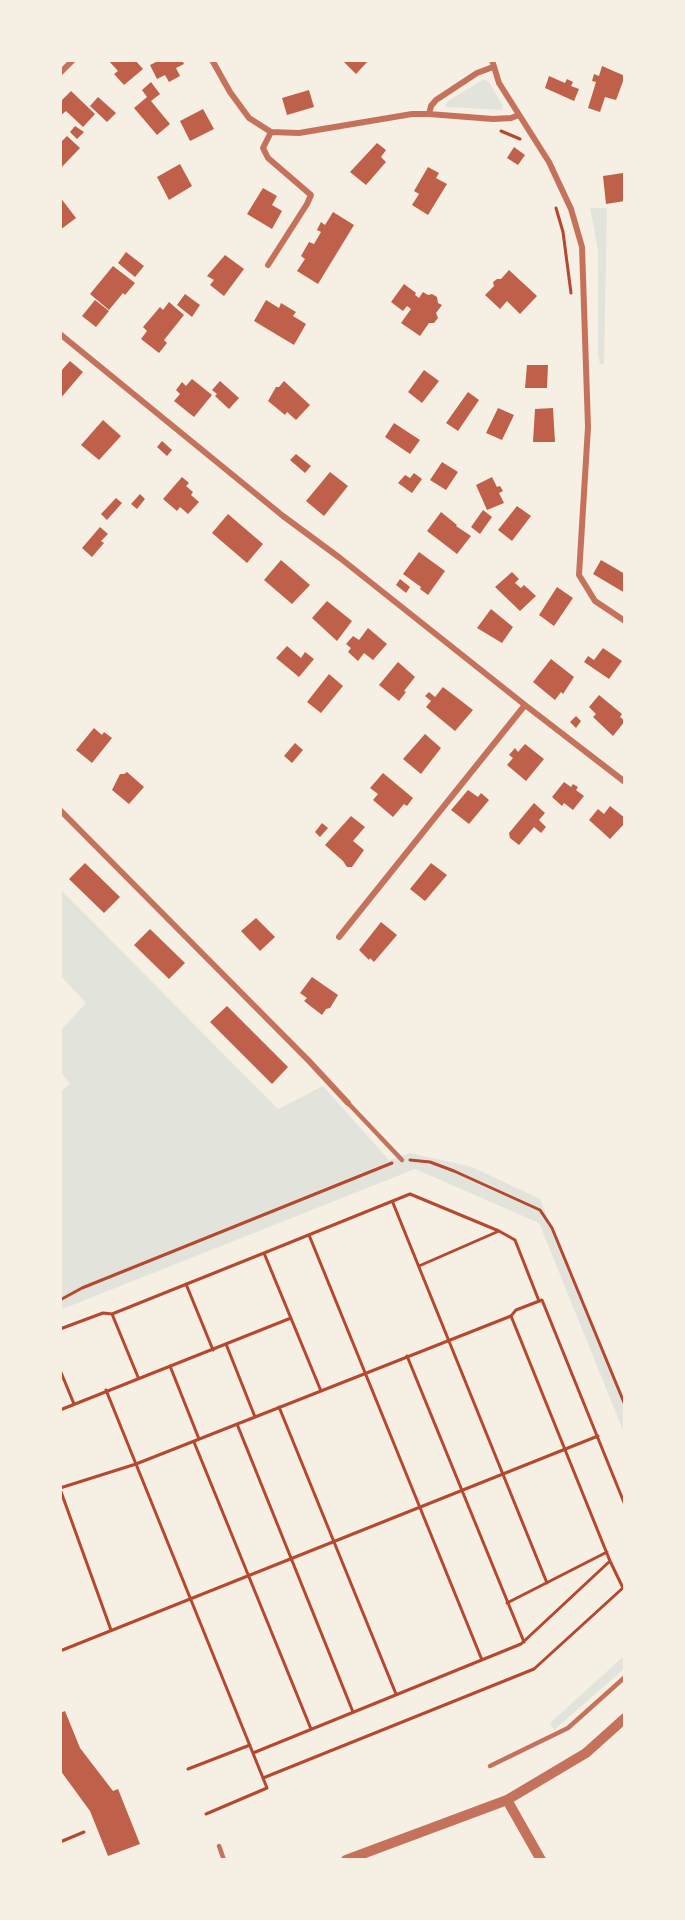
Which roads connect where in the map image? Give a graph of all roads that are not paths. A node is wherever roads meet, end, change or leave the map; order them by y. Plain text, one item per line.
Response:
1 (73, 60) edge
2 (212, 60) edge
3 (492, 64) edge
4 (60, 73) edge
5 (429, 114) junction
6 (519, 115) junction
7 (272, 132) junction
8 (268, 265) dead end
9 (60, 334) edge
10 (625, 621) edge
11 (525, 705) junction
12 (625, 782) edge
13 (60, 810) edge
14 (339, 937) dead end
15 (348, 1103) joint
16 (402, 1160) road end
17 (625, 1677) edge
18 (625, 1718) edge
19 (490, 1766) dead end
20 (507, 1800) junction
21 (219, 1846) dead end
22 (224, 1860) edge
23 (346, 1860) edge
24 (541, 1860) edge

1 - 4 street
2 - 7 street
3 - 5 street
3 - 6 street
5 - 6 street
5 - 7 street
6 - 10 street
7 - 8 street
9 - 11 street
11 - 12 street
11 - 14 street
13 - 15 street
15 - 16 lane
17 - 19 lane
18 - 20 street
20 - 23 street
20 - 24 street
21 - 22 lane

